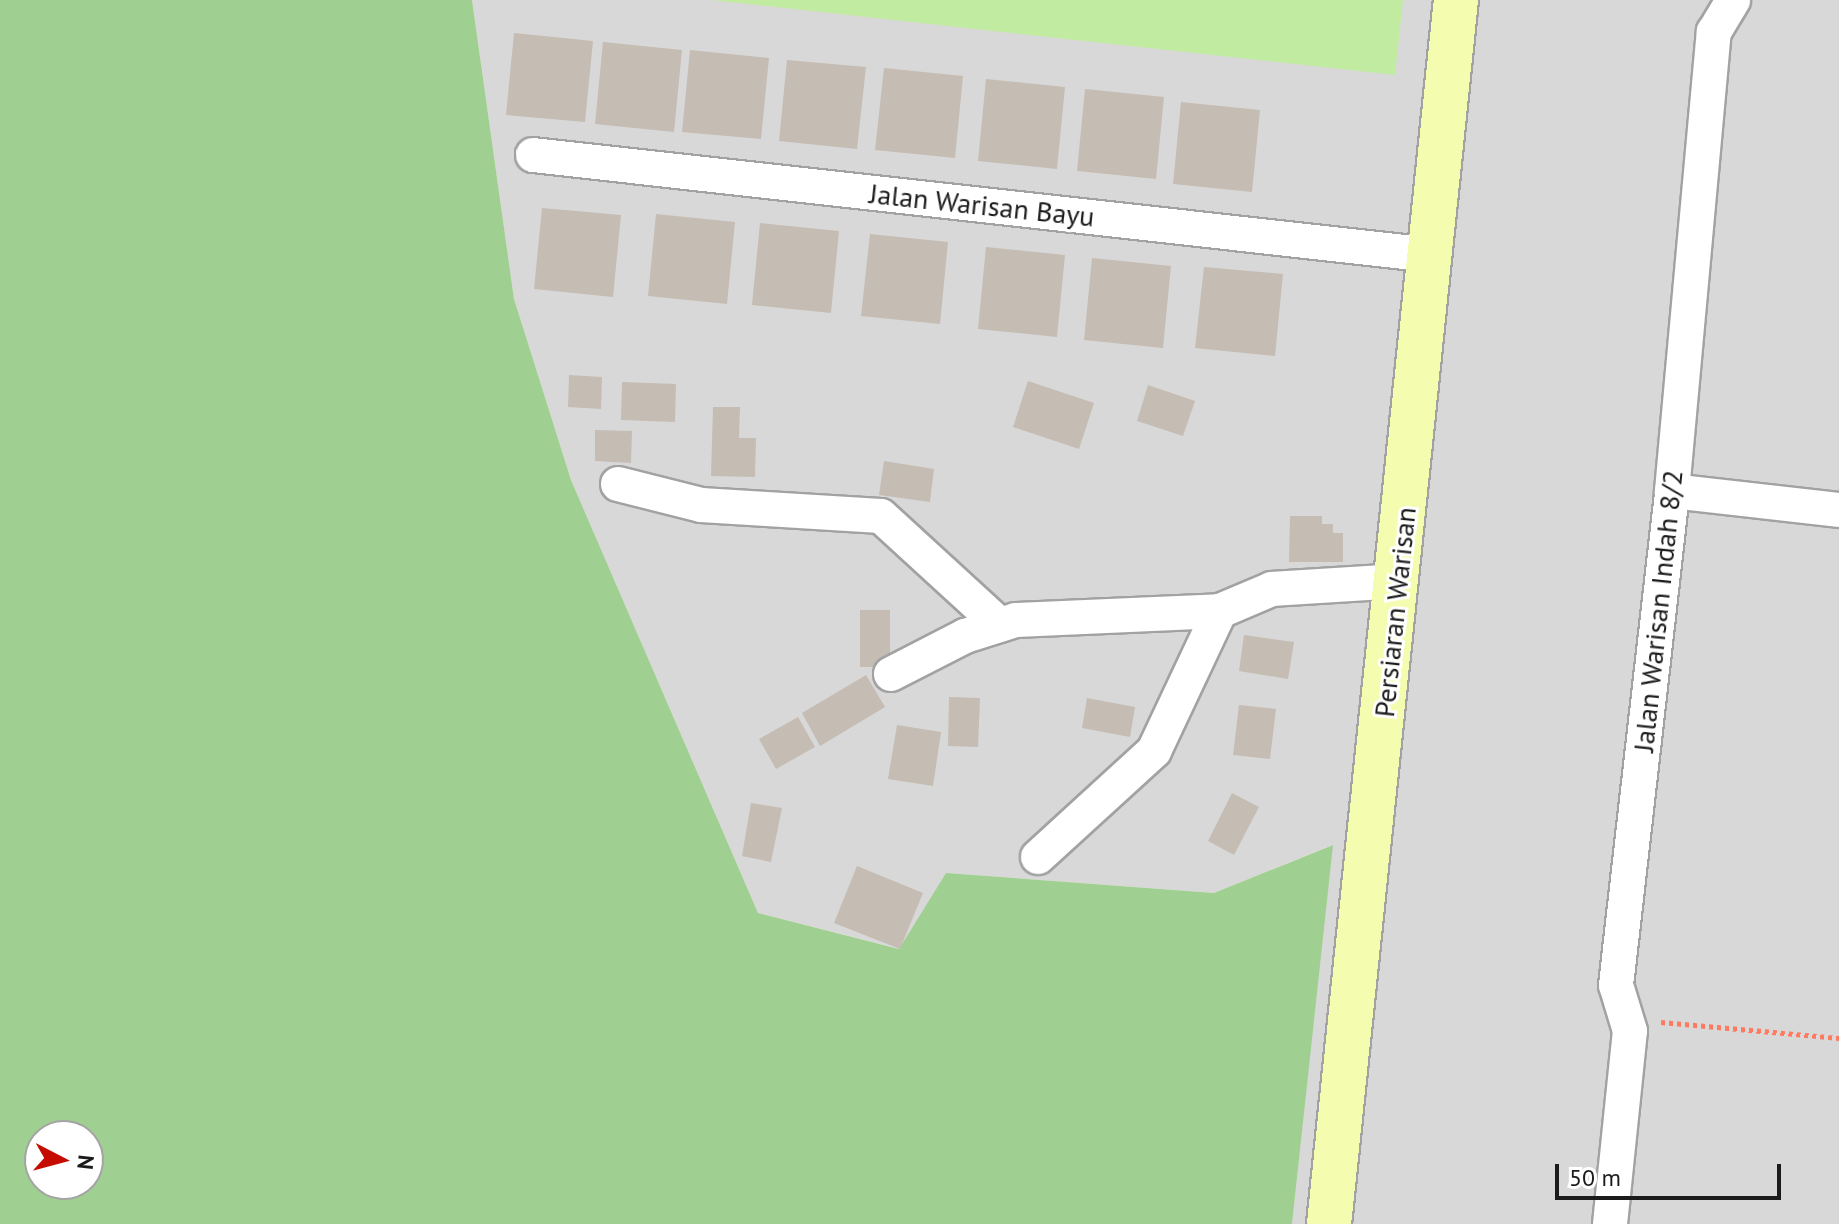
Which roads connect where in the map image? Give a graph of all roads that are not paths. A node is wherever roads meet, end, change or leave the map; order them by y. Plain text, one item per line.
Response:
1 (1456, 0) edge
2 (1733, 0) edge
3 (533, 155) dead end
4 (1431, 255) junction
5 (618, 484) dead end
6 (1672, 491) junction
7 (1839, 510) edge
8 (1399, 581) junction
9 (1220, 611) junction
10 (1000, 625) junction
11 (891, 674) dead end
12 (1038, 857) dead end
13 (1329, 1224) edge
14 (1610, 1224) edge

1 - 4 main road, Persiaran Warisan
2 - 6 street, Jalan Warisan Indah 8/2
3 - 4 street, Jalan Warisan Bayu
4 - 8 main road, Persiaran Warisan
5 - 10 street
6 - 7 street
6 - 14 street, Jalan Warisan Indah 8/2
8 - 9 street
8 - 13 main road, Persiaran Warisan
9 - 10 street
9 - 12 street
10 - 11 street

